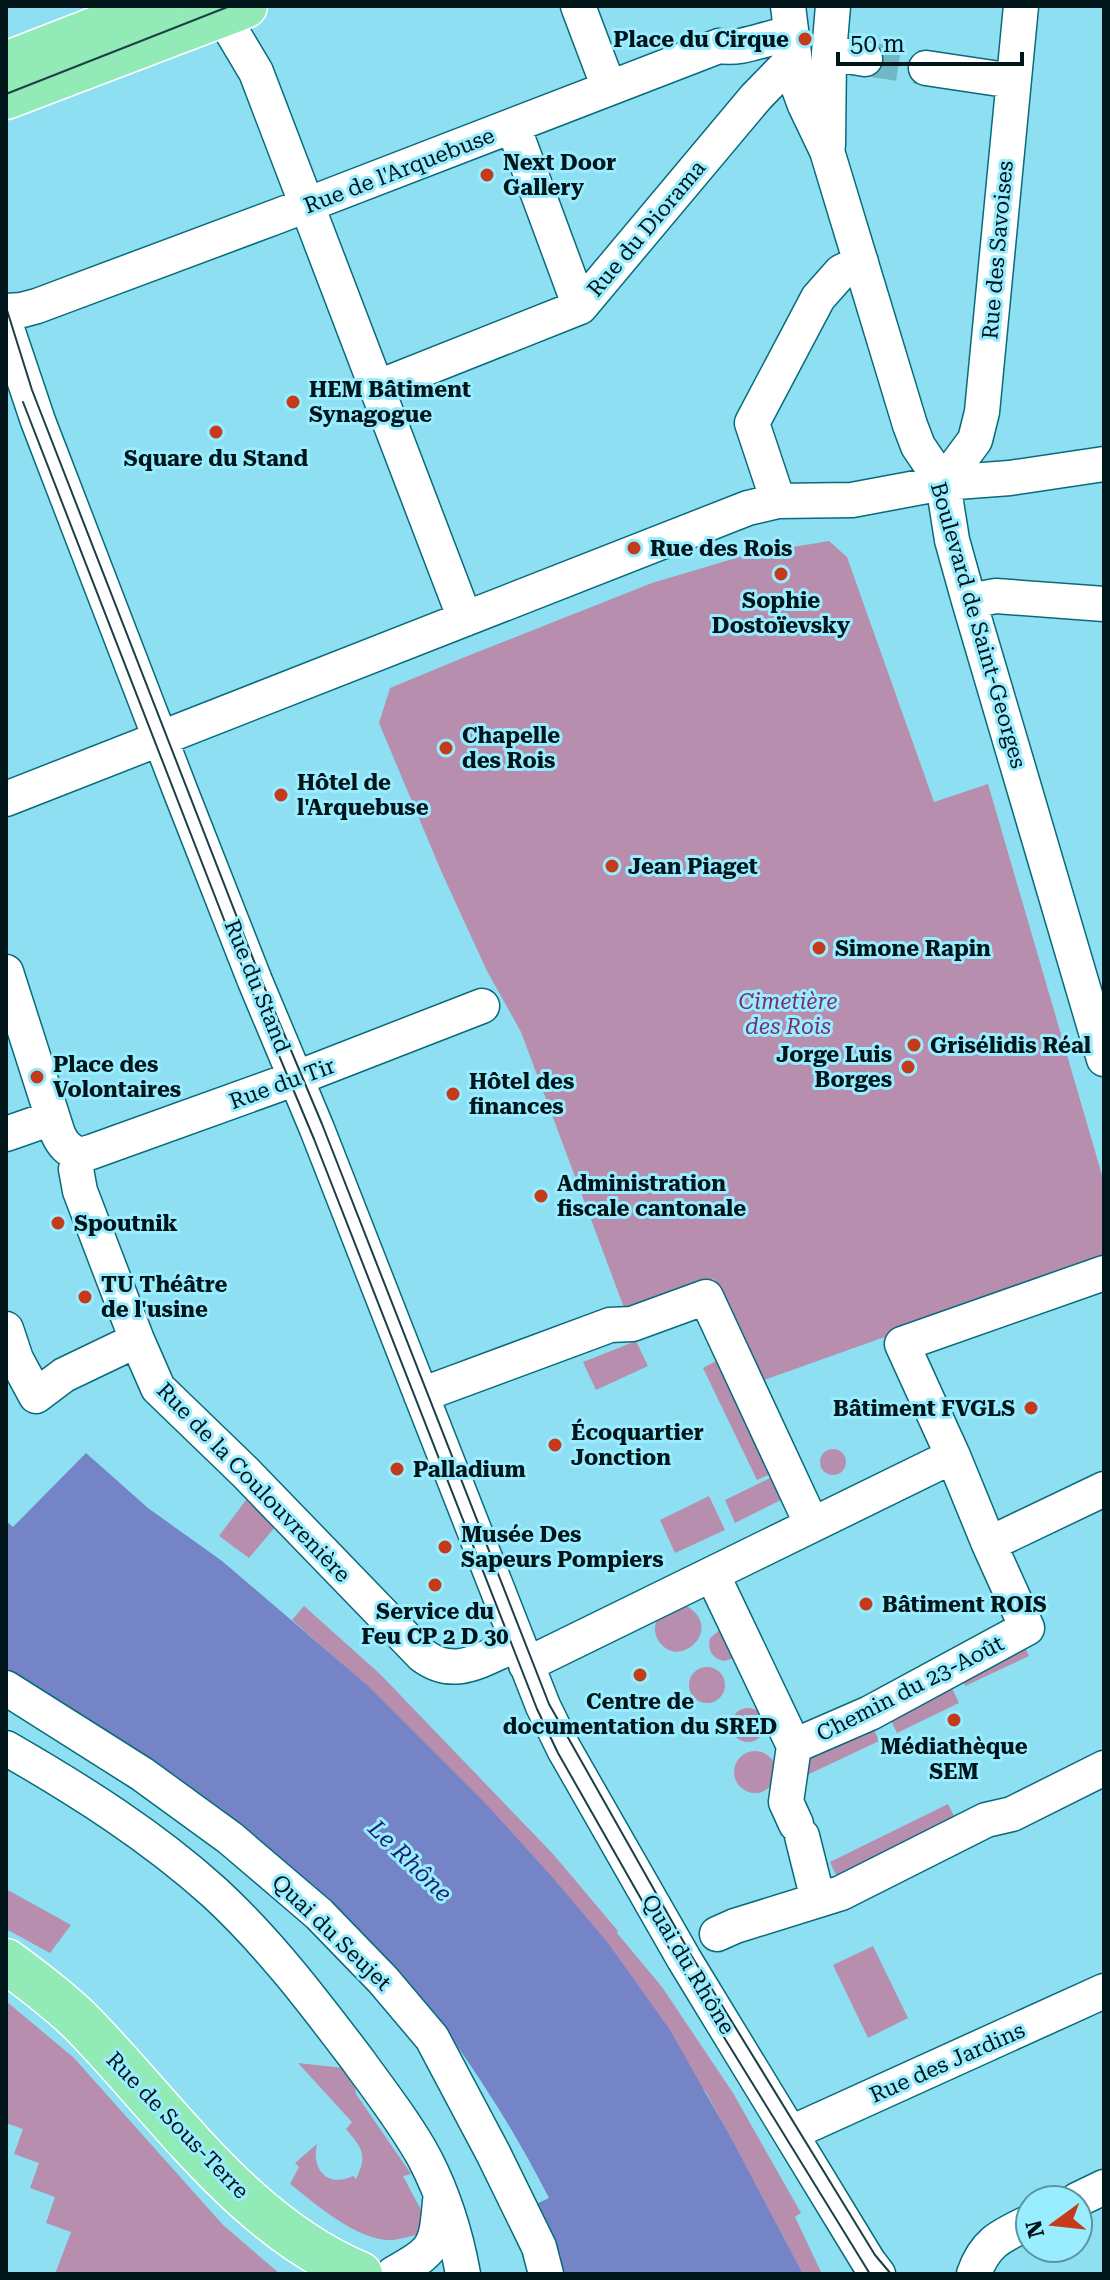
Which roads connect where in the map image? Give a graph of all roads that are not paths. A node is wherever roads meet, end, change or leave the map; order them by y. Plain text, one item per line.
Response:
1 (155, 6) edge
2 (578, 6) edge
3 (833, 6) edge
4 (1021, 6) edge
5 (234, 11) edge
6 (86, 18) edge
7 (791, 33) edge
8 (829, 53) junction
9 (865, 59) tunnel mouth
10 (926, 68) tunnel mouth
11 (7, 70) edge
12 (1013, 81) junction
13 (609, 88) junction
14 (513, 126) junction
15 (827, 151) junction
16 (305, 206) junction
17 (861, 262) junction
18 (580, 307) junction
19 (6, 311) edge
20 (6, 326) edge
21 (376, 388) junction
22 (1104, 464) edge
23 (943, 483) junction
24 (778, 501) junction
25 (969, 601) junction
26 (1104, 604) edge
27 (465, 619) junction
28 (161, 740) junction
29 (6, 799) edge
30 (1089, 952) edge
31 (6, 972) edge
32 (482, 1006) dead end
33 (16, 1037) edge
34 (1104, 1059) edge
35 (296, 1078) junction
36 (52, 1118) junction
37 (6, 1134) edge
38 (80, 1155) junction
39 (1104, 1273) edge
40 (6, 1329) edge
41 (137, 1340) junction
42 (433, 1390) junction
43 (953, 1456) junction
44 (1104, 1489) edge
45 (812, 1525) junction
46 (989, 1544) junction
47 (712, 1574) junction
48 (531, 1654) junction
49 (6, 1688) edge
50 (794, 1746) junction
51 (6, 1748) edge
52 (1104, 1768) edge
53 (818, 1900) junction
54 (717, 1934) dead end
55 (6, 1961) edge
56 (1104, 1991) edge
57 (791, 2133) junction
58 (441, 2197) junction
59 (1014, 2230) edge
60 (360, 2274) edge
61 (393, 2274) edge
62 (463, 2274) edge
63 (546, 2274) edge
64 (878, 2274) edge
65 (974, 2274) edge

1 - 6 main road
2 - 13 street
3 - 8 street
4 - 12 street, Rue des Savoises
5 - 11 main road
5 - 16 street
6 - 11 main road
7 - 13 street, Rue de l'Arquebuse
7 - 15 street
7 - 18 street, Rue du Diorama
8 - 9 street
8 - 15 street
10 - 12 street
12 - 23 street, Rue des Savoises
13 - 14 street, Rue de l'Arquebuse
14 - 16 street, Rue de l'Arquebuse
14 - 18 street
15 - 17 street, Boulevard de Saint-Georges
16 - 19 street, Rue de l'Arquebuse
16 - 21 street
17 - 23 street, Boulevard de Saint-Georges
17 - 24 street
18 - 21 street, Rue du Diorama
20 - 28 street, Rue du Stand
21 - 27 street
22 - 23 street
23 - 24 street
23 - 25 street, Boulevard de Saint-Georges
24 - 27 street
25 - 26 street
25 - 30 street, Boulevard de Saint-Georges
27 - 28 street
28 - 29 street
28 - 35 street, Rue du Stand
30 - 34 street, Boulevard de Saint-Georges
31 - 33 street
32 - 35 street, Rue du Tir
33 - 36 street
35 - 38 street, Rue du Tir
35 - 42 street, Rue du Stand
36 - 37 street
36 - 38 street
38 - 41 street, Rue de la Coulouvrenière
39 - 43 street, Chemin du 23-Août
40 - 41 street
41 - 48 street, Rue de la Coulouvrenière
42 - 45 street
42 - 48 street, Rue du Stand
43 - 45 street
43 - 46 street, Chemin du 23-Août
44 - 46 street
45 - 47 street
46 - 50 street, Chemin du 23-Août
47 - 48 street
47 - 50 street, Chemin du 23-Août
48 - 57 street, Quai du Rhône
49 - 63 street, Quai du Seujet
50 - 53 street
51 - 58 street
52 - 53 street
53 - 54 street
55 - 60 main road, Rue de Sous-Terre
56 - 57 street, Rue des Jardins
57 - 64 street, Quai du Rhône
58 - 61 street
58 - 62 street
59 - 65 street

